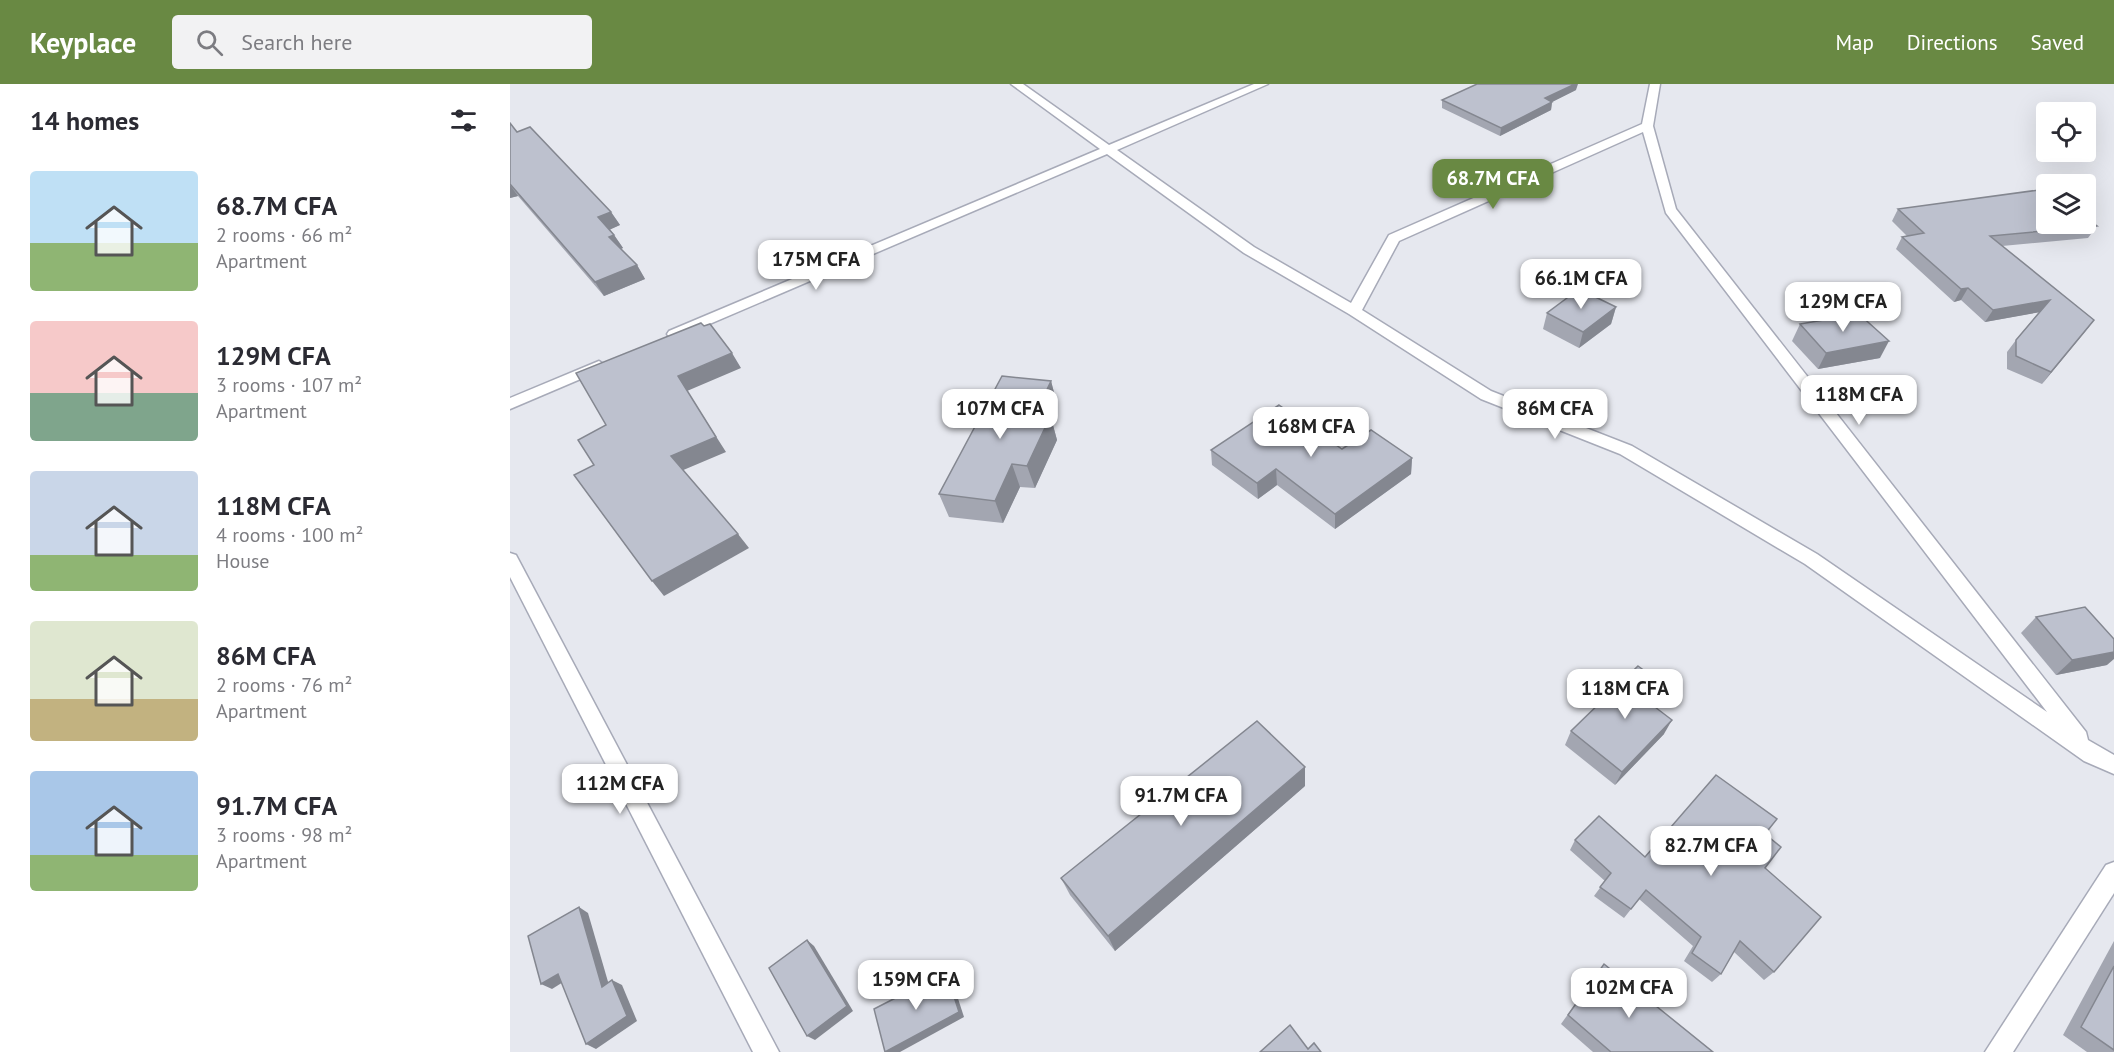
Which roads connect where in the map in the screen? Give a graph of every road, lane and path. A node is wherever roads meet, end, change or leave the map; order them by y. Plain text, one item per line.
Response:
1 (1016, 84) edge
2 (1263, 84) edge
3 (1655, 84) edge
4 (1647, 126) junction
5 (1110, 149) junction
6 (1354, 311) junction
7 (663, 339) edge
8 (608, 362) edge
9 (510, 404) edge
10 (510, 560) edge
11 (2091, 754) junction
12 (2114, 765) edge
13 (2114, 873) edge
14 (766, 1052) edge
15 (1998, 1052) edge

1 - 5 street
2 - 5 street
3 - 4 street
4 - 6 street
4 - 11 street
5 - 6 street
5 - 7 street
6 - 11 street
8 - 9 street
10 - 14 street
11 - 12 street
13 - 15 street

